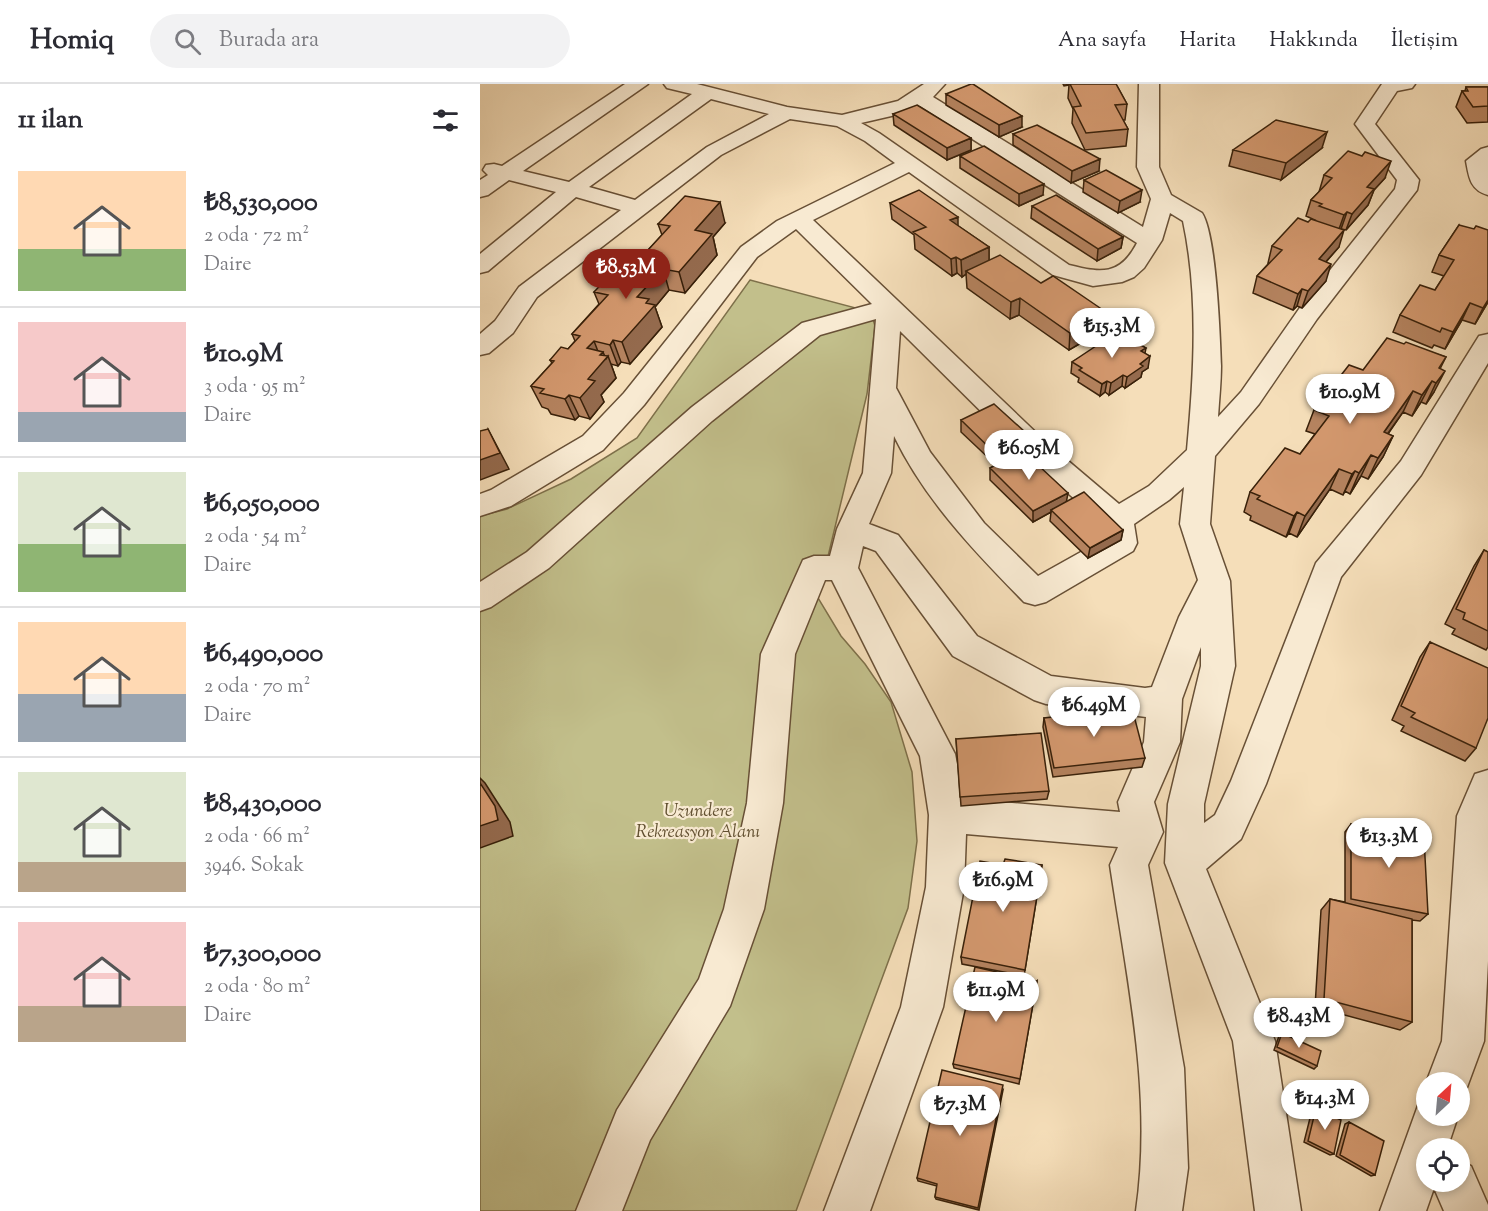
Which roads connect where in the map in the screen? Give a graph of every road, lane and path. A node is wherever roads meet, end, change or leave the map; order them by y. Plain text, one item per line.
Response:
1 (638, 84) edge
2 (674, 84) edge
3 (1149, 84) edge
4 (1394, 85) edge
5 (928, 91) edge
6 (707, 93) junction
7 (787, 112) junction
8 (842, 121) junction
9 (1488, 153) edge
10 (909, 164) junction
11 (480, 167) edge
12 (506, 172) junction
13 (1488, 188) edge
14 (572, 189) junction
15 (480, 190) edge
16 (1162, 199) junction
17 (638, 208) junction
18 (800, 220) junction
19 (1149, 242) junction
20 (480, 266) edge
21 (890, 307) junction
22 (1488, 342) edge
23 (480, 347) edge
24 (885, 391) junction
25 (1201, 453) junction
26 (480, 505) edge
27 (1118, 520) junction
28 (852, 529) junction
29 (842, 568) junction
30 (1214, 580) junction
31 (480, 598) edge
32 (1165, 699) junction
33 (1488, 786) edge
34 (948, 815) junction
35 (1144, 832) junction
36 (1184, 863) junction
37 (1452, 1072) edge
38 (1436, 1131) edge
39 (1459, 1192) edge
40 (599, 1211) edge
41 (848, 1211) edge
42 (1159, 1211) edge
43 (1278, 1211) edge
44 (1403, 1211) edge
45 (1467, 1211) edge

1 - 12 street
2 - 6 street
3 - 16 street
4 - 25 street
5 - 8 street
5 - 19 street
6 - 7 street
6 - 14 street
7 - 8 street
7 - 17 street
8 - 10 street
9 - 13 street
10 - 18 street
10 - 19 street
11 - 12 street
12 - 14 street
12 - 15 street
14 - 17 street
14 - 20 street
16 - 19 street
16 - 25 street
17 - 23 street
18 - 21 street
18 - 26 street
21 - 24 street
21 - 27 street
21 - 31 street
22 - 36 street
24 - 27 street
24 - 28 street
25 - 27 street
25 - 30 street
28 - 29 street
28 - 32 street
29 - 34 street
29 - 40 street
30 - 32 street
30 - 36 street
32 - 35 street
33 - 37 street
34 - 35 street
34 - 41 street
35 - 42 street
36 - 43 street
38 - 44 street
39 - 45 street

